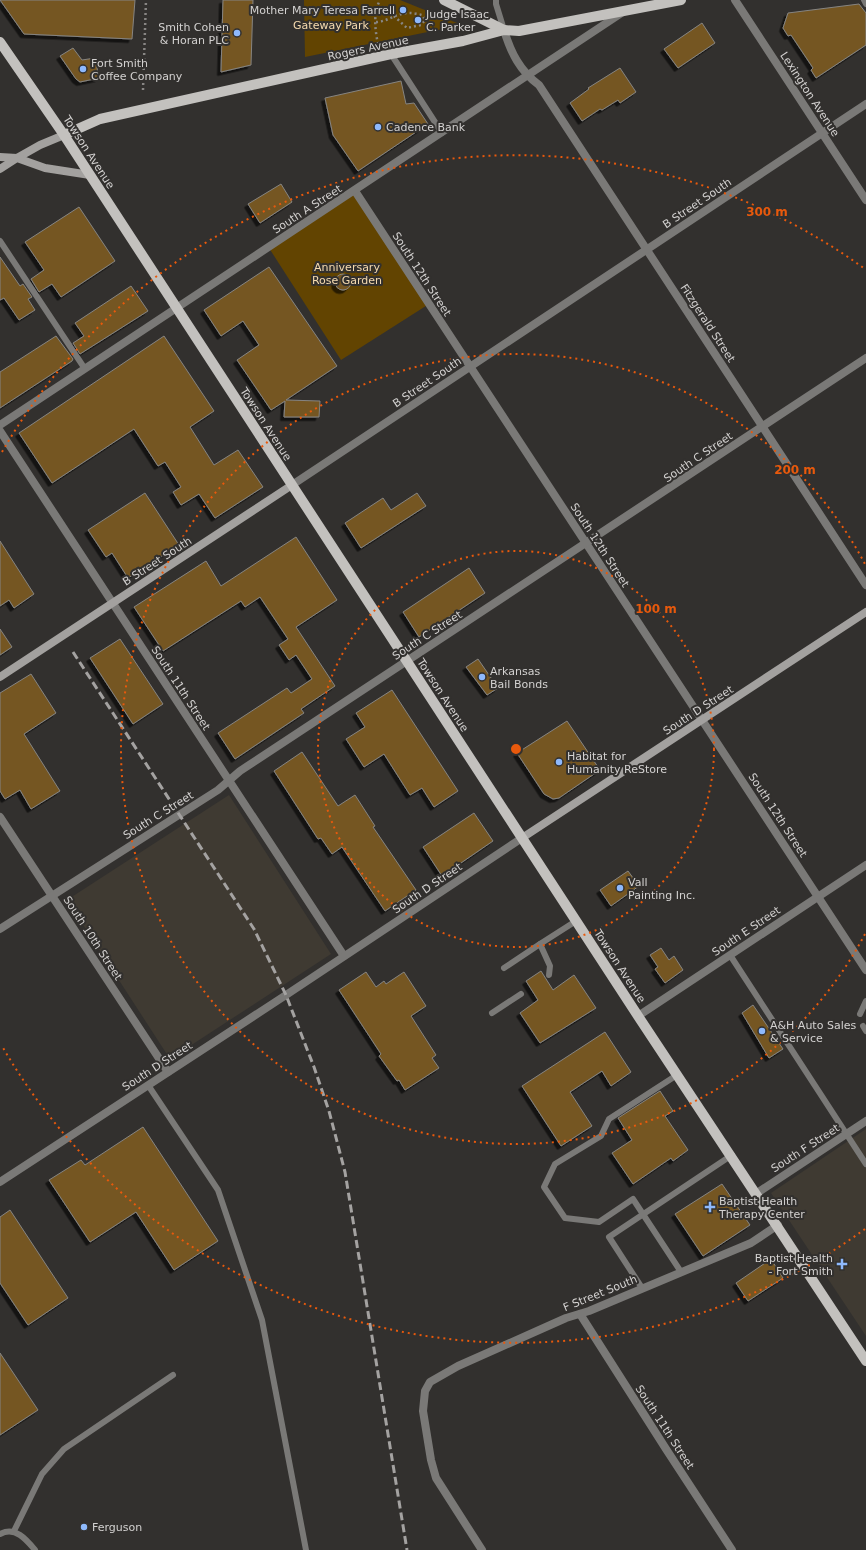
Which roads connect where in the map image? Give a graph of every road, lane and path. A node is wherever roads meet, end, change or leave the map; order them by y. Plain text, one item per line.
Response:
1 (146, 0) edge
2 (380, 0) edge
3 (444, 0) edge
4 (496, 0) edge
5 (678, 0) edge
6 (735, 0) edge
7 (864, 0) edge
8 (866, 4) edge
9 (626, 11) junction
10 (394, 16) junction
11 (376, 22) junction
12 (504, 30) junction
13 (0, 42) edge
14 (378, 44) dead end
15 (391, 54) junction
16 (527, 76) junction
17 (142, 90) dead end
18 (866, 104) edge
19 (442, 133) junction
20 (822, 133) junction
21 (64, 135) junction
22 (0, 157) edge
23 (16, 158) junction
24 (0, 169) edge
25 (90, 175) junction
26 (355, 191) junction
27 (866, 200) edge
28 (0, 241) edge
29 (647, 250) junction
30 (177, 309) junction
31 (866, 358) edge
32 (470, 367) junction
33 (85, 369) junction
34 (0, 425) edge
35 (762, 427) junction
36 (0, 431) edge
37 (292, 485) junction
38 (586, 544) junction
39 (866, 585) edge
40 (113, 603) junction
41 (866, 612) edge
42 (408, 662) junction
43 (0, 677) edge
44 (702, 721) junction
45 (228, 781) junction
46 (0, 817) edge
47 (522, 838) junction
48 (866, 865) edge
49 (52, 895) junction
50 (818, 897) junction
51 (576, 921) junction
52 (0, 929) edge
53 (540, 944) junction
54 (730, 955) junction
55 (344, 956) junction
56 (504, 968) dead end
57 (866, 970) edge
58 (549, 975) dead end
59 (521, 994) dead end
60 (866, 1001) edge
61 (492, 1013) dead end
62 (860, 1014) dead end
63 (638, 1016) junction
64 (168, 1072) junction
65 (677, 1075) junction
66 (148, 1085) junction
67 (866, 1121) edge
68 (846, 1134) junction
69 (732, 1155) junction
70 (866, 1164) edge
71 (0, 1182) edge
72 (757, 1193) junction
73 (643, 1214) junction
74 (778, 1225) junction
75 (681, 1272) junction
76 (642, 1288) junction
77 (580, 1314) junction
78 (866, 1360) edge
79 (173, 1375) dead end
80 (14, 1531) junction
81 (0, 1534) edge
82 (35, 1550) edge
83 (306, 1550) edge
84 (482, 1550) edge
85 (732, 1550) edge

1 - 17 path
2 - 11 path
3 - 12 main road
4 - 12 lane
5 - 9 main road, Rogers Avenue
6 - 20 street, Lexington Avenue
7 - 8 lane
9 - 12 main road, Rogers Avenue
9 - 16 street, South A Street
10 - 10 path
10 - 11 path
11 - 14 path
12 - 15 main road, Rogers Avenue
12 - 16 street, Fitzgerald Street
13 - 21 main road, Towson Avenue
15 - 19 lane
15 - 21 main road, Rogers Avenue
16 - 19 street, South A Street
16 - 29 street, Fitzgerald Street
18 - 20 street, B Street South
19 - 26 street, South A Street
20 - 27 street, Lexington Avenue
20 - 29 street, B Street South
21 - 23 street
21 - 25 main road, Towson Avenue
22 - 23 street
23 - 24 street
23 - 25 street
25 - 30 main road, Towson Avenue
26 - 30 street, South A Street
26 - 32 street, South 12th Street
28 - 33 lane
29 - 32 street, B Street South
29 - 35 street, Fitzgerald Street
30 - 33 street, South A Street
30 - 37 main road, Towson Avenue
31 - 35 street, South C Street
32 - 37 street, B Street South
32 - 38 street, South 12th Street
33 - 34 street, South A Street
35 - 38 street, South C Street
35 - 39 street, Fitzgerald Street
36 - 40 street, South 11th Street
37 - 40 street, B Street South
37 - 42 main road, Towson Avenue
38 - 42 street, South C Street
38 - 44 street, South 12th Street
40 - 43 street, B Street South
40 - 45 street, South 11th Street
41 - 44 street, South D Street
42 - 45 street, South C Street
42 - 47 main road, Towson Avenue
44 - 47 street, South D Street
44 - 50 street, South 12th Street
45 - 49 street, South C Street
45 - 55 street, South 11th Street
46 - 49 street, South 10th Street
47 - 51 main road, Towson Avenue
47 - 55 street, South D Street
48 - 50 street, South E Street
49 - 52 street, South C Street
49 - 64 street, South 10th Street
50 - 54 street, South E Street
50 - 57 street, South 12th Street
51 - 53 lane
51 - 63 main road, Towson Avenue
53 - 56 lane
53 - 58 lane
54 - 63 street, South E Street
54 - 68 lane
55 - 64 street, South D Street
59 - 61 lane
60 - 62 lane
63 - 65 main road, Towson Avenue
64 - 66 street, South D Street
65 - 69 main road, Towson Avenue
65 - 73 lane
66 - 71 street, South D Street
66 - 83 lane
67 - 68 street, South F Street
68 - 70 lane
68 - 72 street, South F Street
69 - 72 main road, Towson Avenue
69 - 73 lane
72 - 74 main road, Towson Avenue
73 - 75 lane
73 - 76 lane
74 - 75 street, F Street South
74 - 78 main road, Towson Avenue
75 - 76 street, F Street South
76 - 77 street, F Street South
77 - 84 street, F Street South
77 - 85 street, South 11th Street
79 - 80 lane
80 - 81 lane
80 - 82 lane

